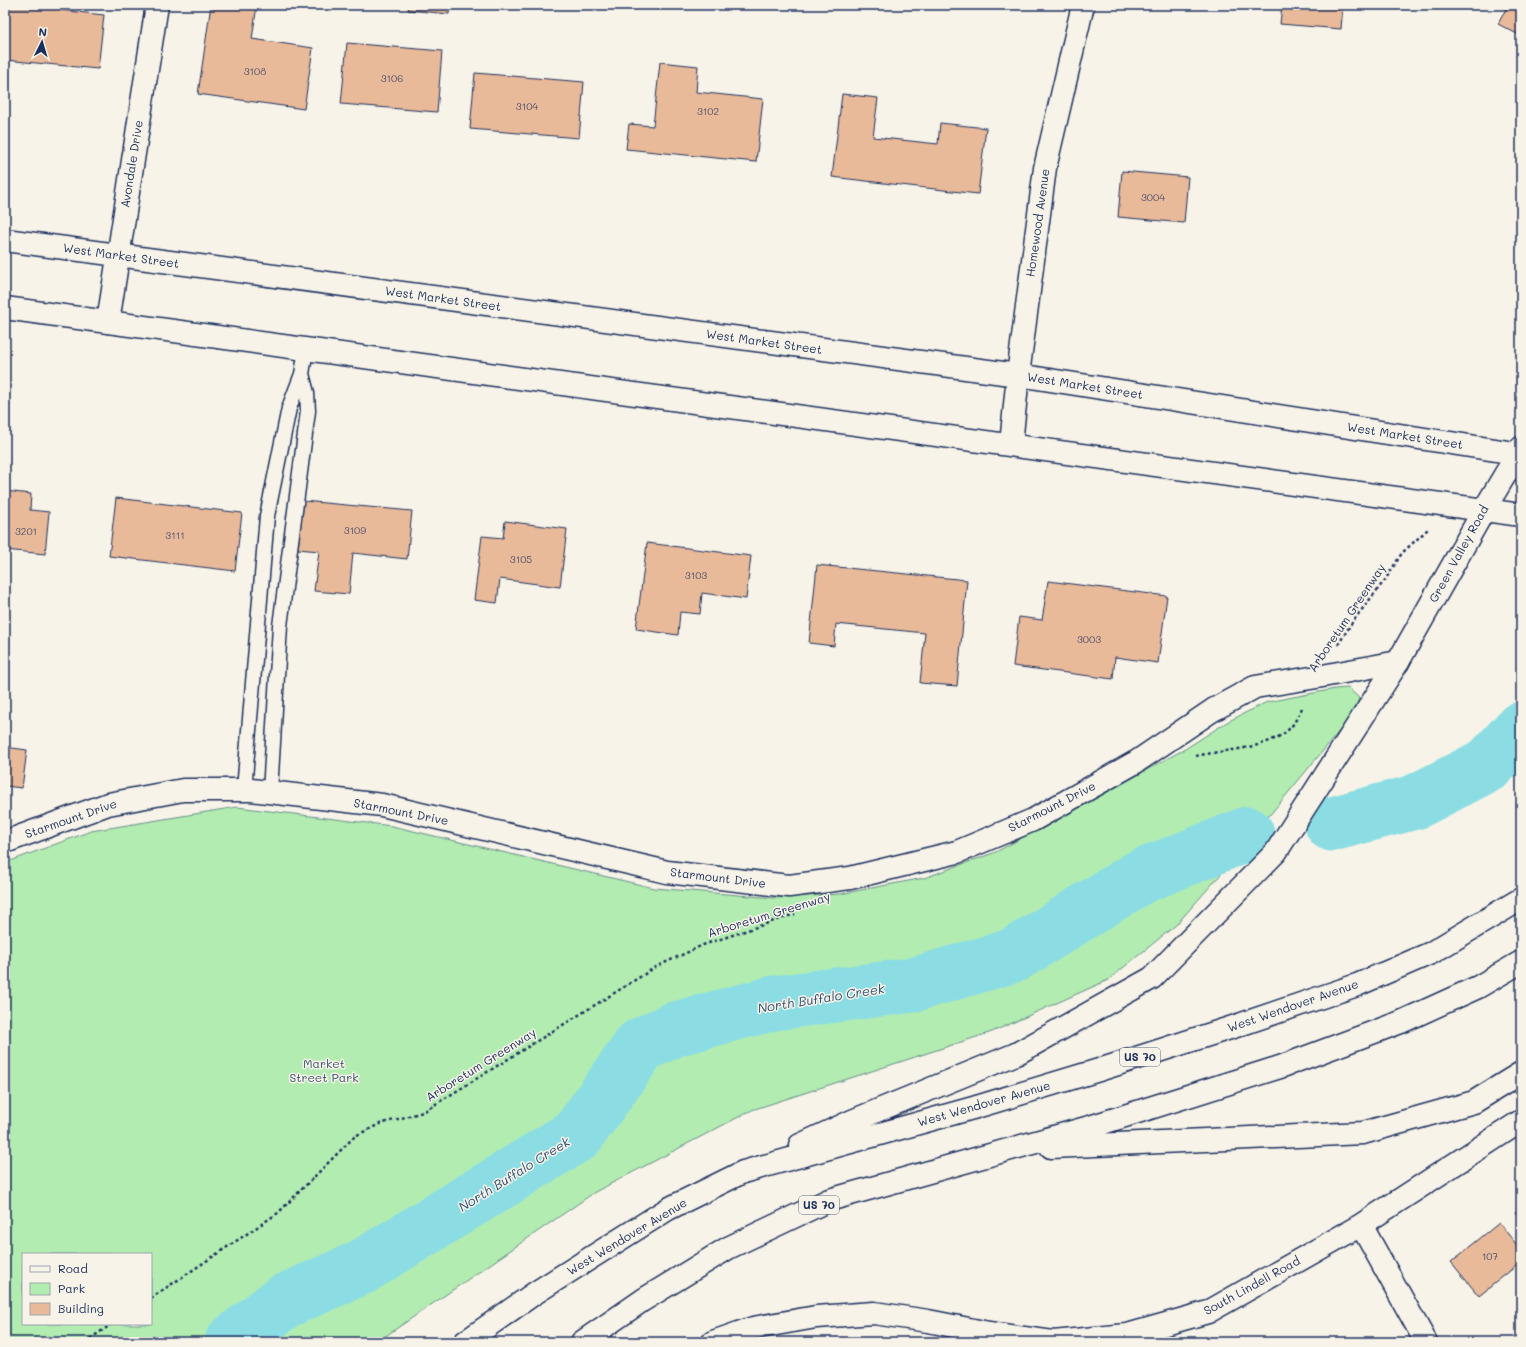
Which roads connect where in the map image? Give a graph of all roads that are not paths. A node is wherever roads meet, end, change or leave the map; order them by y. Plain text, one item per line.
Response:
1 (157, 5) edge
2 (1083, 5) edge
3 (5, 240) edge
4 (118, 256) junction
5 (5, 308) edge
6 (108, 322) junction
7 (306, 349) junction
8 (302, 374) junction
9 (1018, 375) junction
10 (1011, 444) junction
11 (1520, 452) edge
12 (1484, 510) junction
13 (1521, 515) edge
14 (1398, 662) junction
15 (244, 790) junction
16 (270, 792) junction
17 (5, 842) edge
18 (1521, 899) edge
19 (1521, 962) edge
20 (1521, 1074) edge
21 (1521, 1121) edge
22 (1010, 1148) junction
23 (743, 1172) junction
24 (1361, 1225) junction
25 (465, 1342) edge
26 (582, 1342) edge
27 (713, 1342) edge
28 (1426, 1342) edge

1 - 4 main road, Avondale Drive
2 - 9 main road, Homewood Avenue
3 - 4 main road, West Market Street
4 - 6 main road, Avondale Drive
4 - 9 main road, West Market Street
5 - 6 main road
6 - 7 main road
7 - 8 lane
7 - 10 main road
8 - 15 lane
8 - 16 lane
9 - 10 main road, Homewood Avenue
9 - 11 main road, West Market Street
10 - 12 main road
11 - 12 main road, Green Valley Road
12 - 13 main road
12 - 14 main road, Green Valley Road
14 - 16 main road, Starmount Drive
14 - 23 main road, Green Valley Road
15 - 16 main road, Starmount Drive
15 - 17 main road, Starmount Drive
18 - 23 main road, West Wendover Avenue / US 70
19 - 22 main road, US 70
20 - 22 main road
21 - 24 main road, South Lindell Road
22 - 26 main road, US 70
23 - 25 main road, West Wendover Avenue / US 70
24 - 27 main road, South Lindell Road
24 - 28 main road

